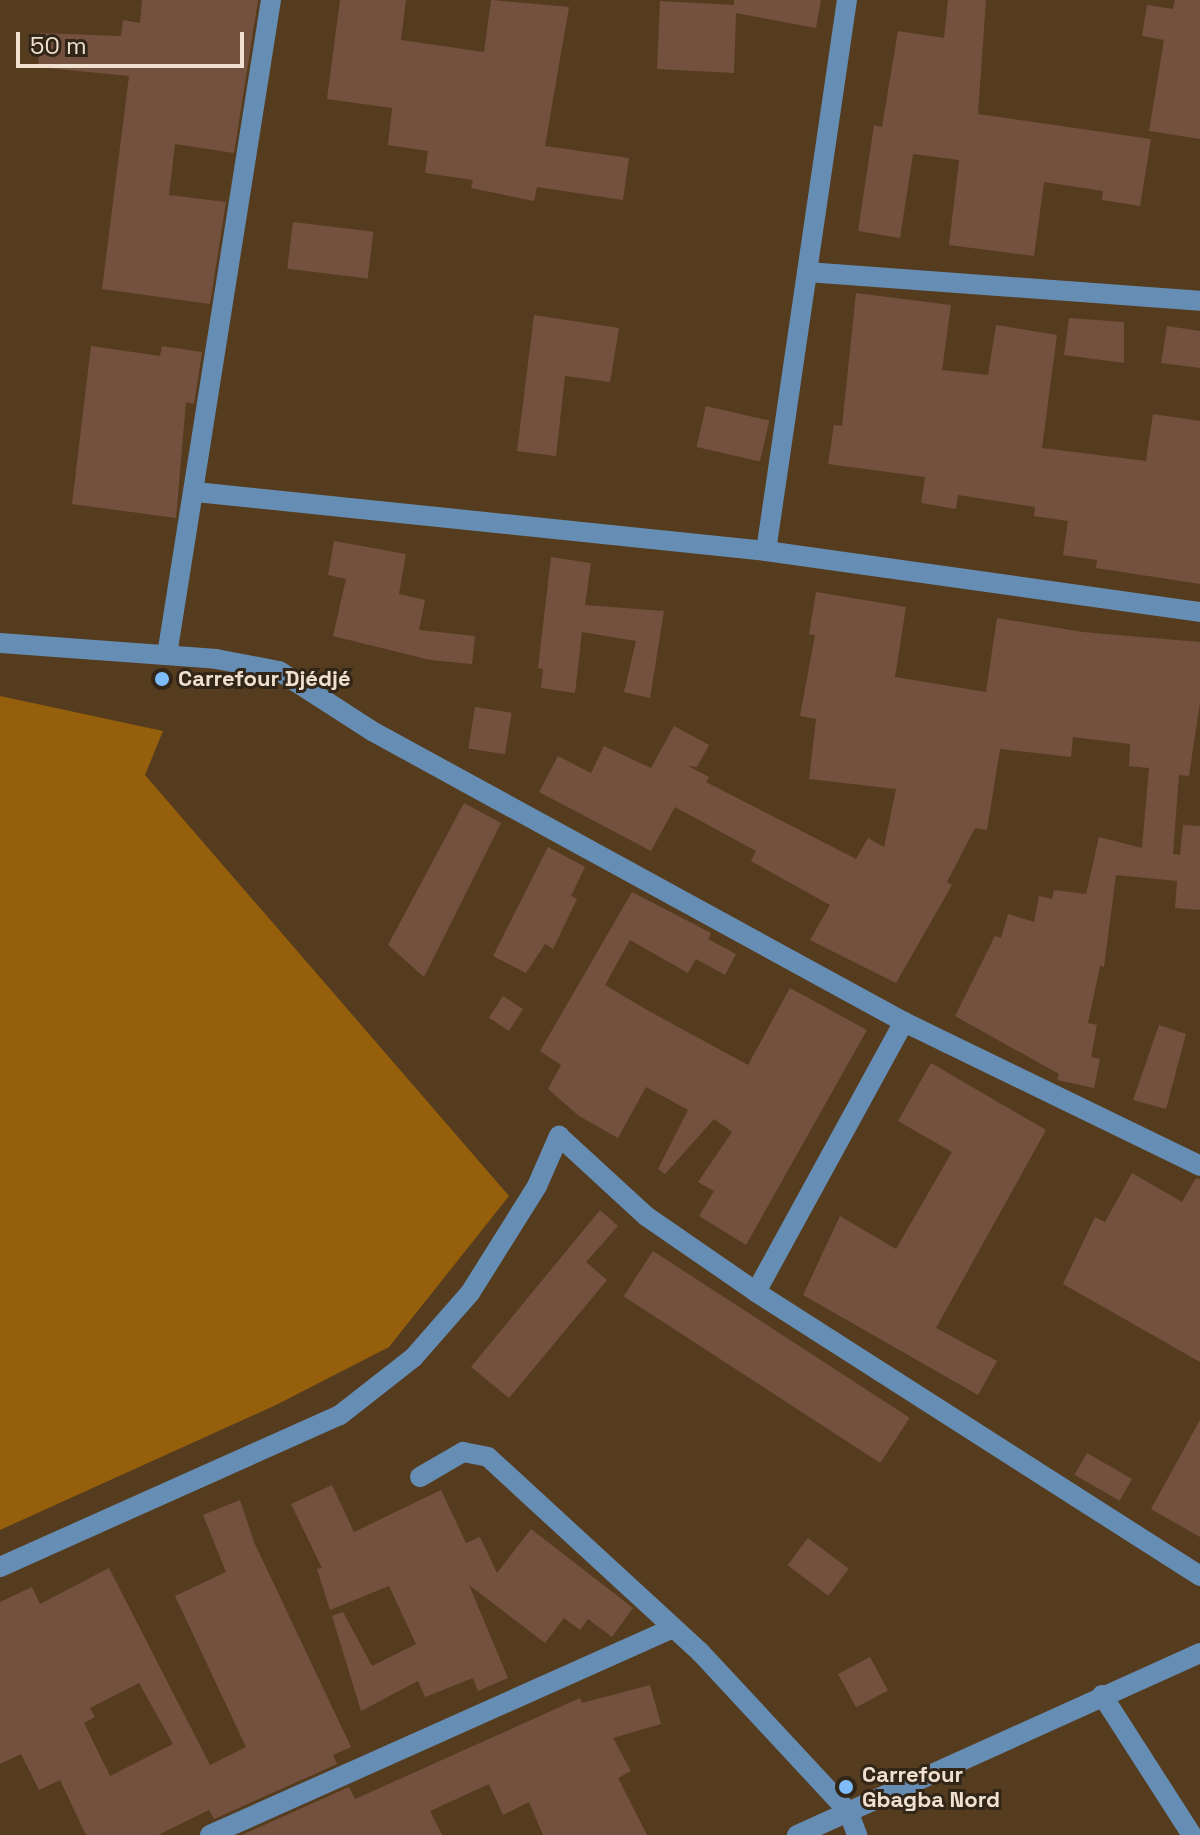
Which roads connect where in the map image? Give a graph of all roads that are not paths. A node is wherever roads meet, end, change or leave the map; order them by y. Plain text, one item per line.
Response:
1 (271, 0) edge
2 (847, 0) edge
3 (807, 272) junction
4 (1200, 301) edge
5 (196, 492) junction
6 (766, 551) junction
7 (1200, 612) edge
8 (0, 643) edge
9 (167, 655) junction
10 (904, 1022) junction
11 (1200, 1166) edge
12 (756, 1292) junction
13 (420, 1477) dead end
14 (0, 1567) edge
15 (1200, 1576) edge
16 (673, 1628) junction
17 (1200, 1653) edge
18 (1102, 1695) junction
19 (848, 1811) junction
20 (210, 1835) edge
21 (797, 1835) edge
22 (857, 1835) edge
23 (1192, 1835) edge

1 - 5 street
2 - 3 street
3 - 4 street
3 - 6 street
5 - 6 street
5 - 9 street
6 - 7 street
8 - 9 street
9 - 10 street
10 - 11 street
10 - 12 street
12 - 14 street
12 - 15 street
13 - 16 street
16 - 19 street
16 - 20 street
17 - 18 street
18 - 19 street
18 - 23 street
19 - 21 street
19 - 22 street

